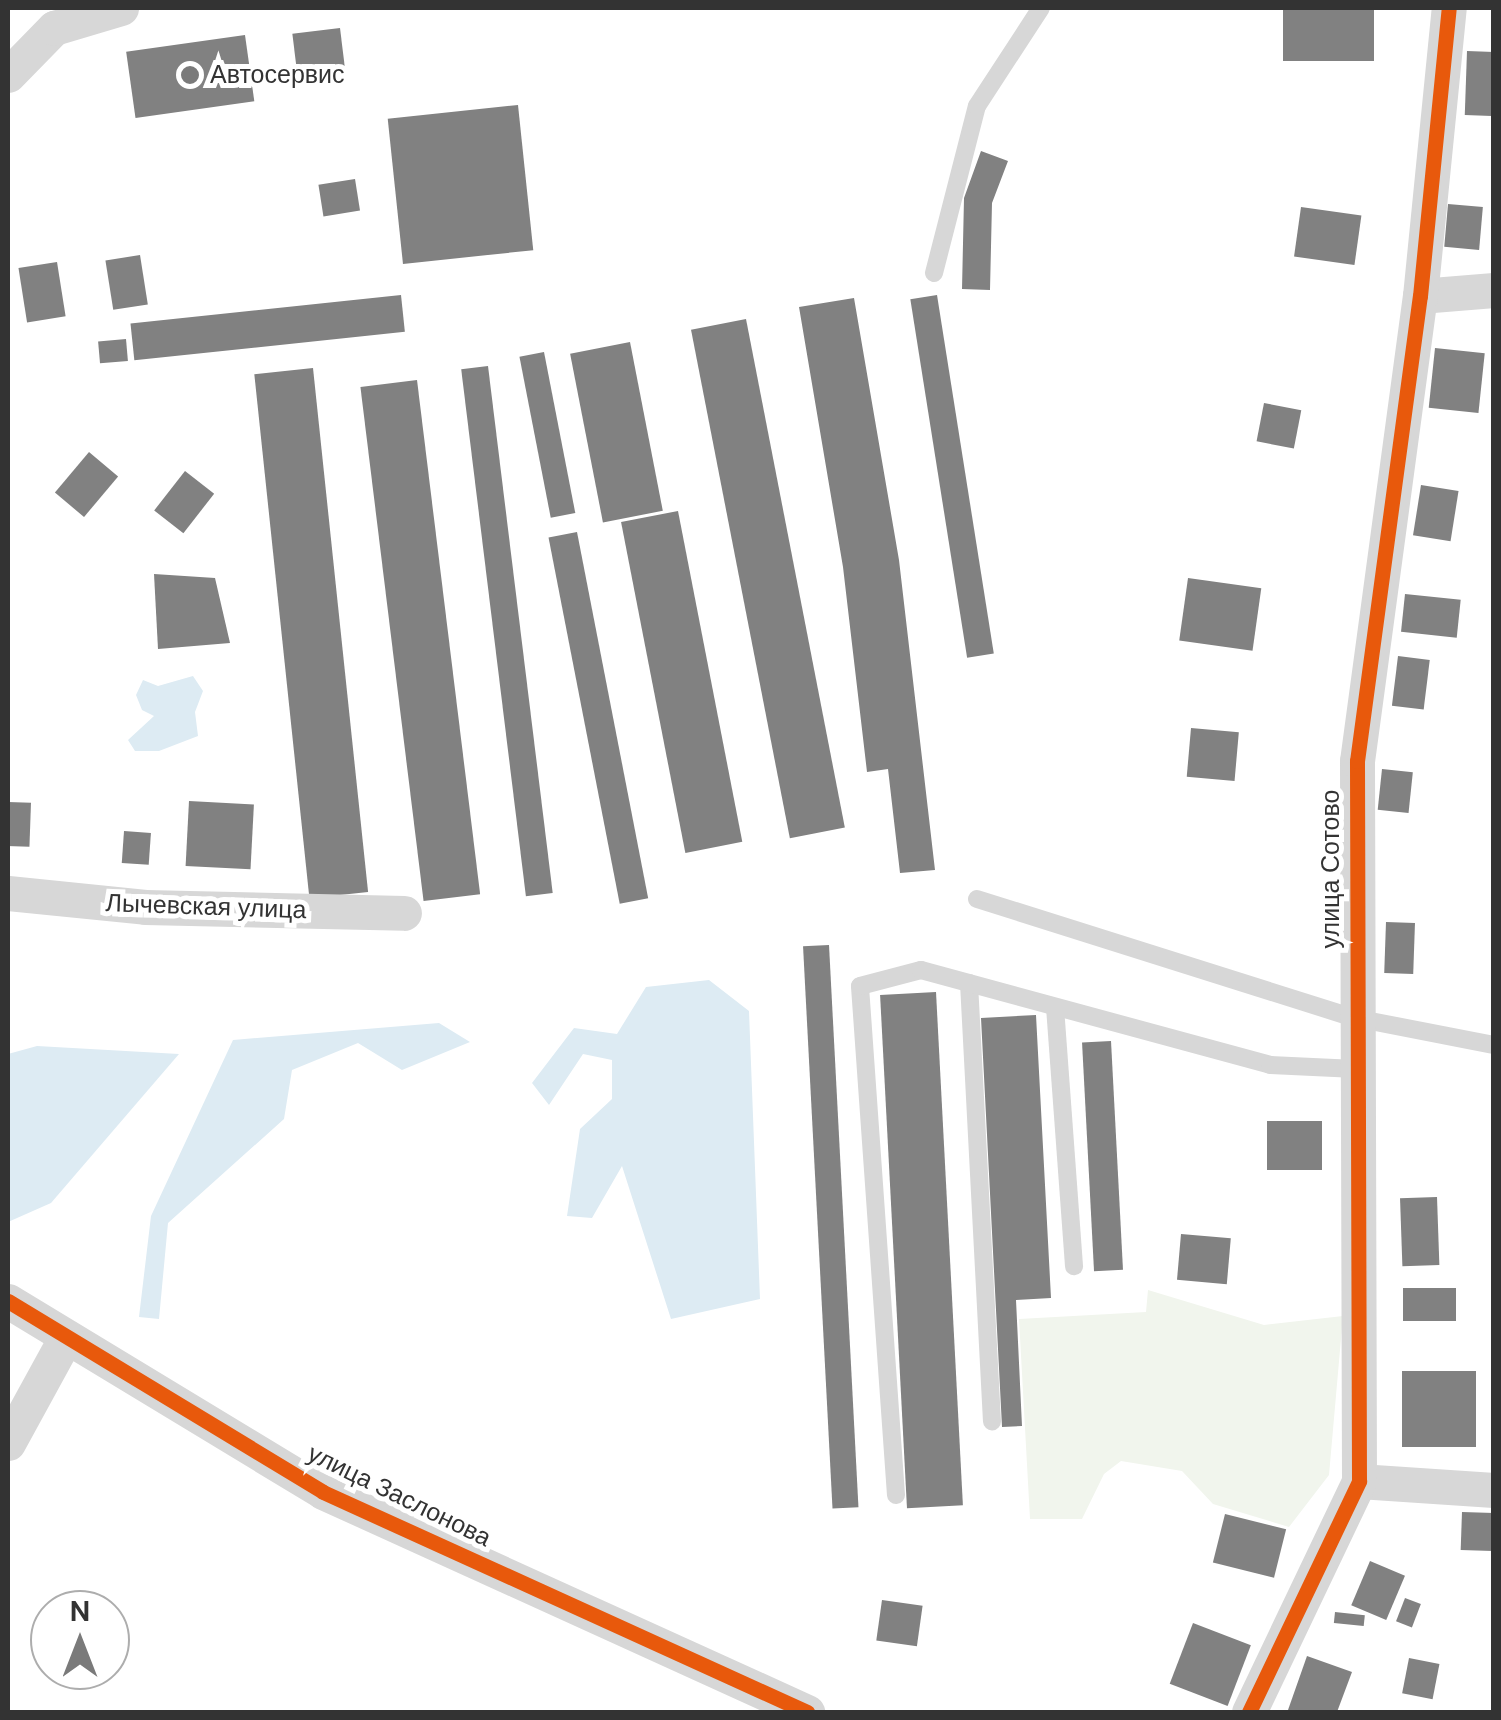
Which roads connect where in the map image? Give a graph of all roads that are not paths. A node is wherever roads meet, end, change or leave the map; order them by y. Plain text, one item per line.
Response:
1 (120, 8) edge
2 (1041, 8) edge
3 (1449, 8) edge
4 (8, 75) edge
5 (934, 273) dead end
6 (1494, 290) edge
7 (1420, 296) junction
8 (8, 893) edge
9 (976, 900) dead end
10 (404, 914) dead end
11 (969, 983) junction
12 (1055, 1007) junction
13 (1355, 1018) junction
14 (1494, 1045) edge
15 (1356, 1068) junction
16 (1074, 1266) dead end
17 (8, 1301) edge
18 (66, 1337) junction
19 (992, 1421) dead end
20 (8, 1443) edge
21 (1359, 1481) junction
22 (1494, 1490) edge
23 (896, 1495) dead end
24 (808, 1712) edge
25 (1249, 1712) edge

1 - 4 street
2 - 5 lane
3 - 7 street, улица Сотово
6 - 7 street
7 - 13 street, улица Сотово
8 - 10 street, Лычевская улица
9 - 13 lane
11 - 12 lane
11 - 19 lane
11 - 23 lane
12 - 15 lane
12 - 16 lane
13 - 14 lane
13 - 15 street, улица Сотово
15 - 21 street, улица Сотово
17 - 18 street, улица Заслонова
18 - 20 street
18 - 24 street, улица Заслонова
21 - 22 street
21 - 25 street, улица Сотово

